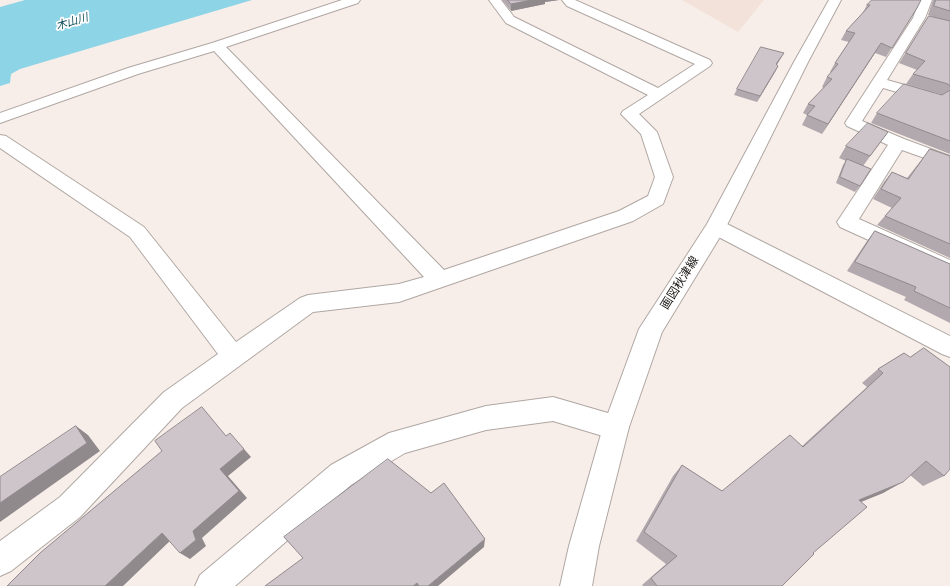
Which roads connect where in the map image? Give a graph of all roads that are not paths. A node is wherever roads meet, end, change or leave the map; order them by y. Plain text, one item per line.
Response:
1 (354, 0) edge
2 (496, 0) edge
3 (568, 0) edge
4 (835, 0) edge
5 (926, 0) edge
6 (217, 46) junction
7 (878, 82) junction
8 (658, 94) junction
9 (935, 98) edge
10 (0, 118) edge
11 (0, 140) edge
12 (898, 143) junction
13 (950, 162) edge
14 (716, 227) junction
15 (950, 269) edge
16 (440, 280) junction
17 (950, 347) edge
18 (234, 356) junction
19 (616, 427) junction
20 (0, 560) edge
21 (211, 586) edge
22 (576, 586) edge

1 - 6 street
2 - 8 street
3 - 8 street
4 - 14 street, 画図秋津線
5 - 7 street
6 - 10 street
6 - 16 street
7 - 9 street
7 - 12 street
8 - 16 street
11 - 18 street
12 - 13 street
12 - 15 street
14 - 17 street
14 - 19 street, 画図秋津線
16 - 18 street
18 - 20 street
19 - 21 street
19 - 22 street, 画図秋津線

